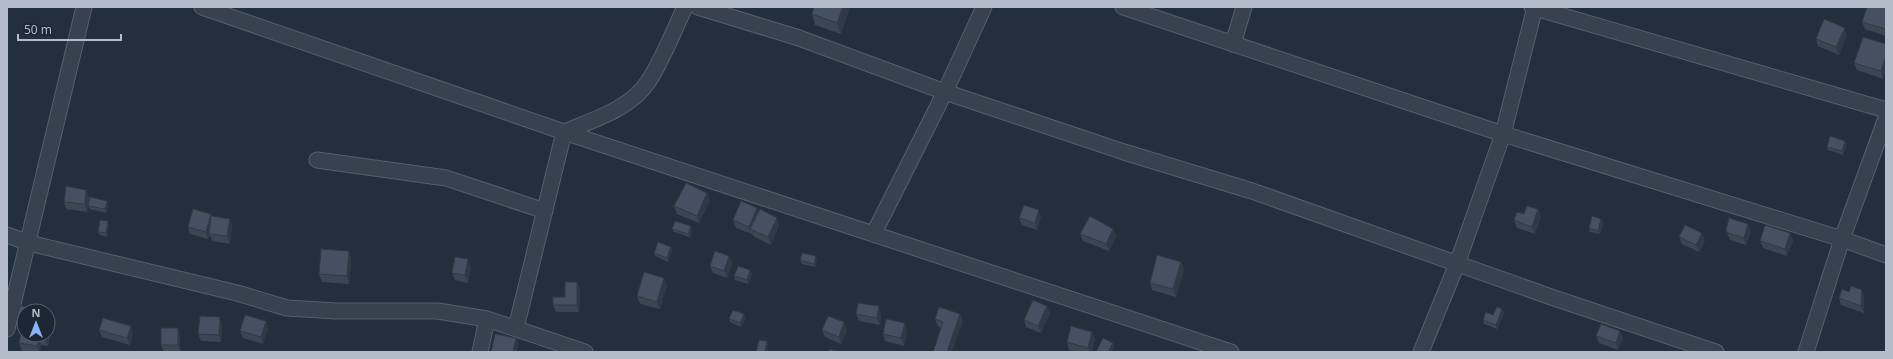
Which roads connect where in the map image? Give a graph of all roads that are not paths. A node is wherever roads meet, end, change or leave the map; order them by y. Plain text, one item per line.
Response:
1 (84, 7) edge
2 (202, 7) edge
3 (685, 7) edge
4 (698, 7) edge
5 (984, 7) edge
6 (1123, 7) edge
7 (1244, 7) edge
8 (1534, 7) edge
9 (1233, 44) junction
10 (945, 92) junction
11 (1886, 110) edge
12 (1886, 118) edge
13 (564, 132) junction
14 (1503, 134) junction
15 (317, 160) dead end
16 (545, 211) junction
17 (874, 233) junction
18 (7, 235) edge
19 (1842, 239) junction
20 (28, 243) junction
21 (1886, 255) edge
22 (1457, 264) junction
23 (487, 318) junction
24 (516, 328) junction
25 (7, 329) edge
26 (480, 352) edge
27 (585, 352) edge
28 (1231, 352) edge
29 (1421, 352) edge
30 (1716, 352) edge
31 (1806, 352) edge

1 - 20 street
2 - 13 street
3 - 13 street
4 - 10 street
5 - 10 street
6 - 9 street
7 - 9 street
8 - 11 street
8 - 14 street
9 - 14 street
10 - 17 street
10 - 22 street
12 - 19 street
13 - 16 street
13 - 17 street
14 - 19 street
14 - 22 street
15 - 16 street
16 - 24 street
17 - 28 street
18 - 20 street
19 - 21 street
19 - 31 street
20 - 23 street
20 - 25 street
22 - 29 street
22 - 30 street
23 - 24 street
23 - 26 street
24 - 27 street

